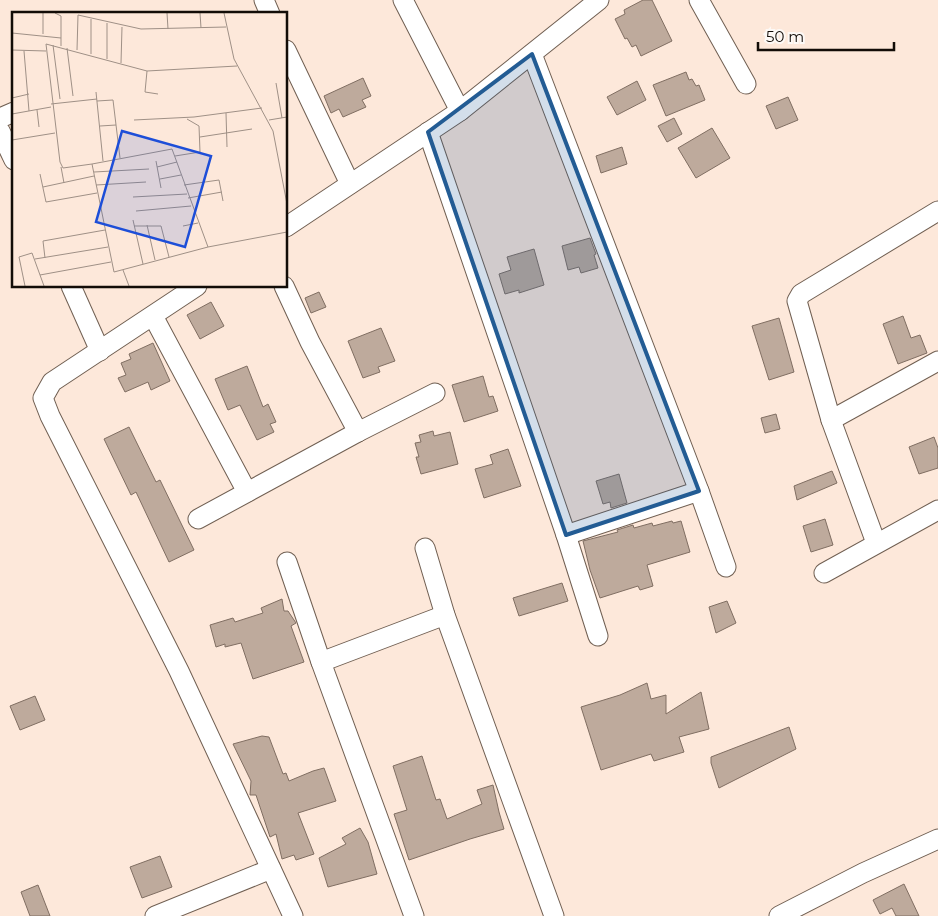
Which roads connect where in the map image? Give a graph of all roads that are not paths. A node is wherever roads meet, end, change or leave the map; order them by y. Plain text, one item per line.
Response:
1 (264, 0) edge
2 (403, 0) edge
3 (599, 0) edge
4 (699, 0) edge
5 (269, 12) edge
6 (288, 54) edge
7 (532, 54) junction
8 (746, 84) dead end
9 (460, 111) junction
10 (12, 113) edge
11 (0, 118) edge
12 (0, 130) edge
13 (428, 132) junction
14 (12, 156) edge
15 (350, 184) junction
16 (938, 211) edge
17 (288, 226) edge
18 (73, 288) edge
19 (194, 288) edge
20 (285, 288) edge
21 (153, 316) junction
22 (100, 351) junction
23 (938, 361) edge
24 (435, 393) dead end
25 (831, 420) junction
26 (358, 432) junction
27 (699, 491) junction
28 (247, 492) junction
29 (938, 510) edge
30 (198, 519) dead end
31 (566, 535) junction
32 (876, 543) junction
33 (425, 548) dead end
34 (288, 562) dead end
35 (726, 567) dead end
36 (824, 573) dead end
37 (445, 616) junction
38 (598, 636) dead end
39 (321, 662) junction
40 (938, 839) edge
41 (271, 868) junction
42 (156, 916) edge
43 (293, 916) edge
44 (414, 916) edge
45 (554, 916) edge
46 (779, 916) edge

1 - 5 street
2 - 9 street
3 - 7 street
4 - 8 street
6 - 15 street
7 - 9 street
7 - 27 street
9 - 13 street
10 - 11 street
12 - 14 street
13 - 15 street
13 - 31 street
15 - 17 street
16 - 25 street
18 - 22 street
19 - 21 street
20 - 26 street
21 - 22 street
21 - 28 street
22 - 41 street
23 - 25 street
24 - 26 street
25 - 32 street
26 - 28 street
27 - 31 street
27 - 35 street
28 - 30 street
29 - 32 street
31 - 38 street
32 - 36 street
33 - 37 street
34 - 39 street
37 - 39 street
37 - 45 street
39 - 44 street
40 - 46 street
41 - 42 street
41 - 43 street

